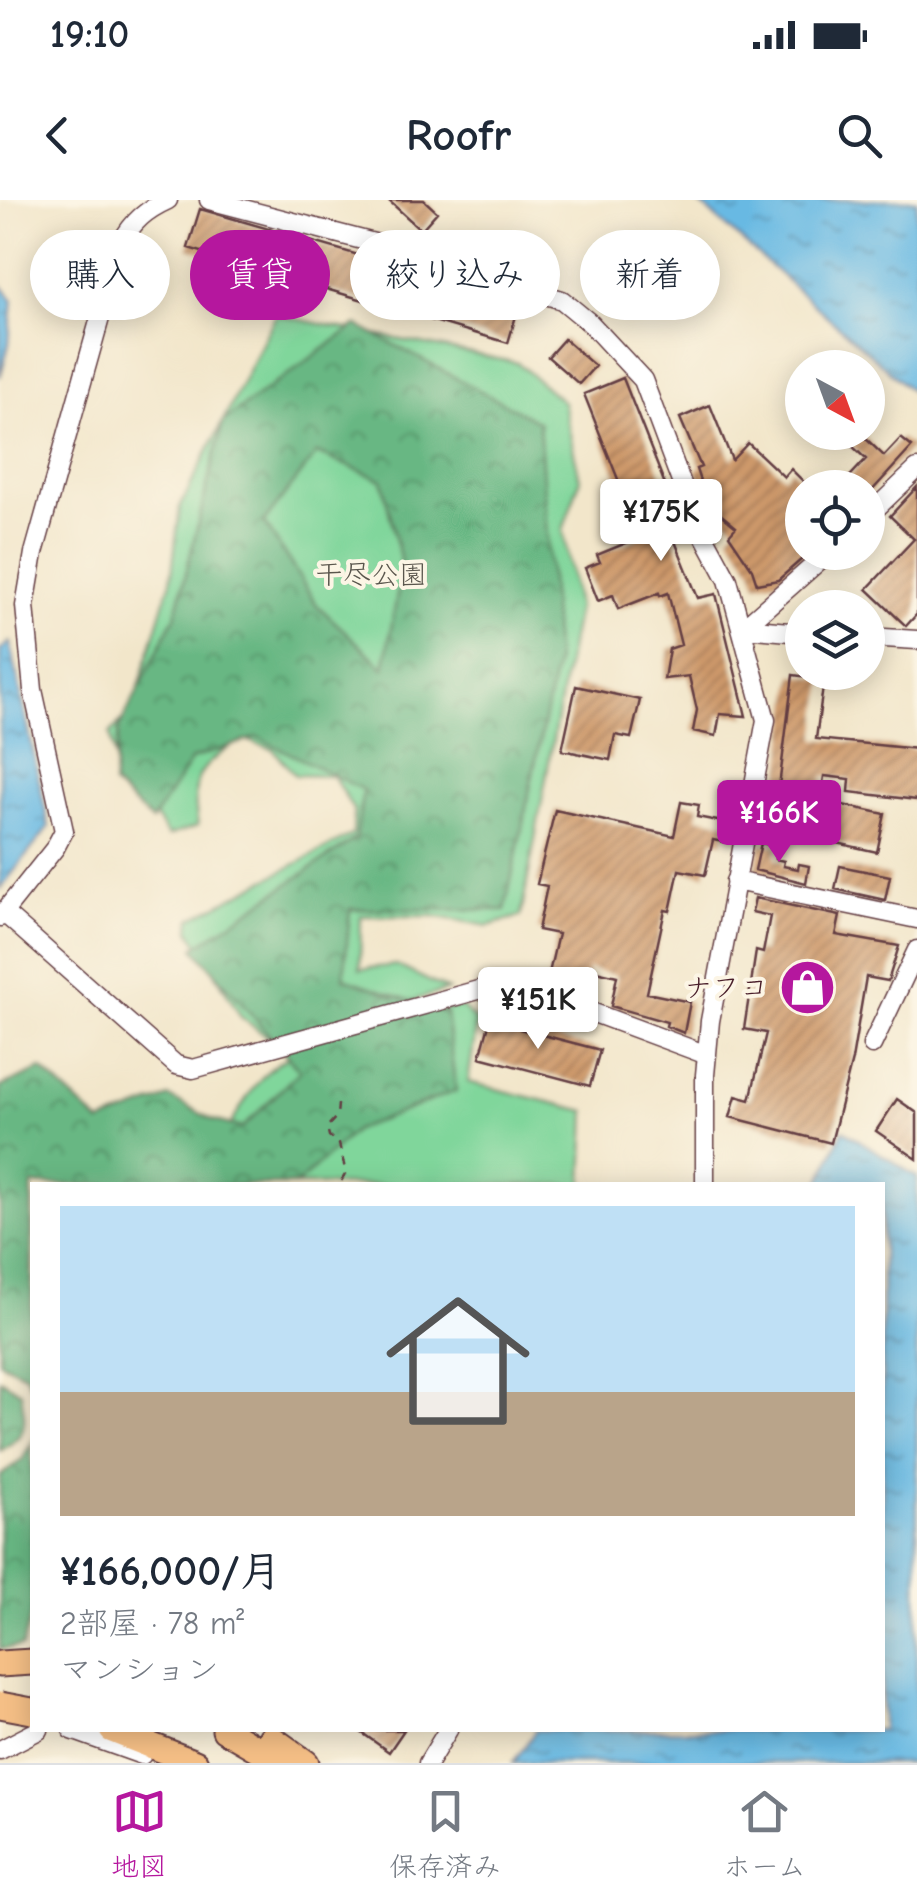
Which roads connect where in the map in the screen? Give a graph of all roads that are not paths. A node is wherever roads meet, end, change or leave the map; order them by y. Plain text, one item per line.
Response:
1 (168, 200) edge
2 (209, 200) edge
3 (288, 200) edge
4 (273, 216) junction
5 (917, 469) edge
6 (885, 500) edge
7 (808, 570) edge
8 (743, 628) junction
9 (785, 631) edge
10 (885, 638) edge
11 (917, 640) edge
12 (735, 881) junction
13 (2, 915) edge
14 (917, 919) edge
15 (917, 950) edge
16 (872, 1045) dead end
17 (707, 1055) junction
18 (705, 1182) edge
19 (30, 1662) edge
20 (0, 1664) edge
21 (30, 1699) edge
22 (0, 1705) edge
23 (30, 1710) edge
24 (0, 1716) edge
25 (35, 1732) edge
26 (78, 1732) edge
27 (117, 1732) edge
28 (228, 1732) edge
29 (261, 1732) edge
30 (447, 1732) edge
31 (0, 1750) edge
32 (164, 1763) edge
33 (195, 1763) edge
34 (282, 1763) edge
35 (306, 1763) edge
36 (428, 1763) edge

1 - 13 street
2 - 4 street
3 - 4 street
4 - 8 street
5 - 6 street
7 - 8 street
8 - 9 street
8 - 12 street
10 - 11 street
12 - 14 street
12 - 17 street
13 - 17 street
15 - 16 street
17 - 18 street
19 - 20 highway
21 - 24 highway
22 - 23 highway, bridge
25 - 31 street
26 - 32 street
27 - 33 highway
28 - 34 highway
29 - 35 highway
30 - 36 street

